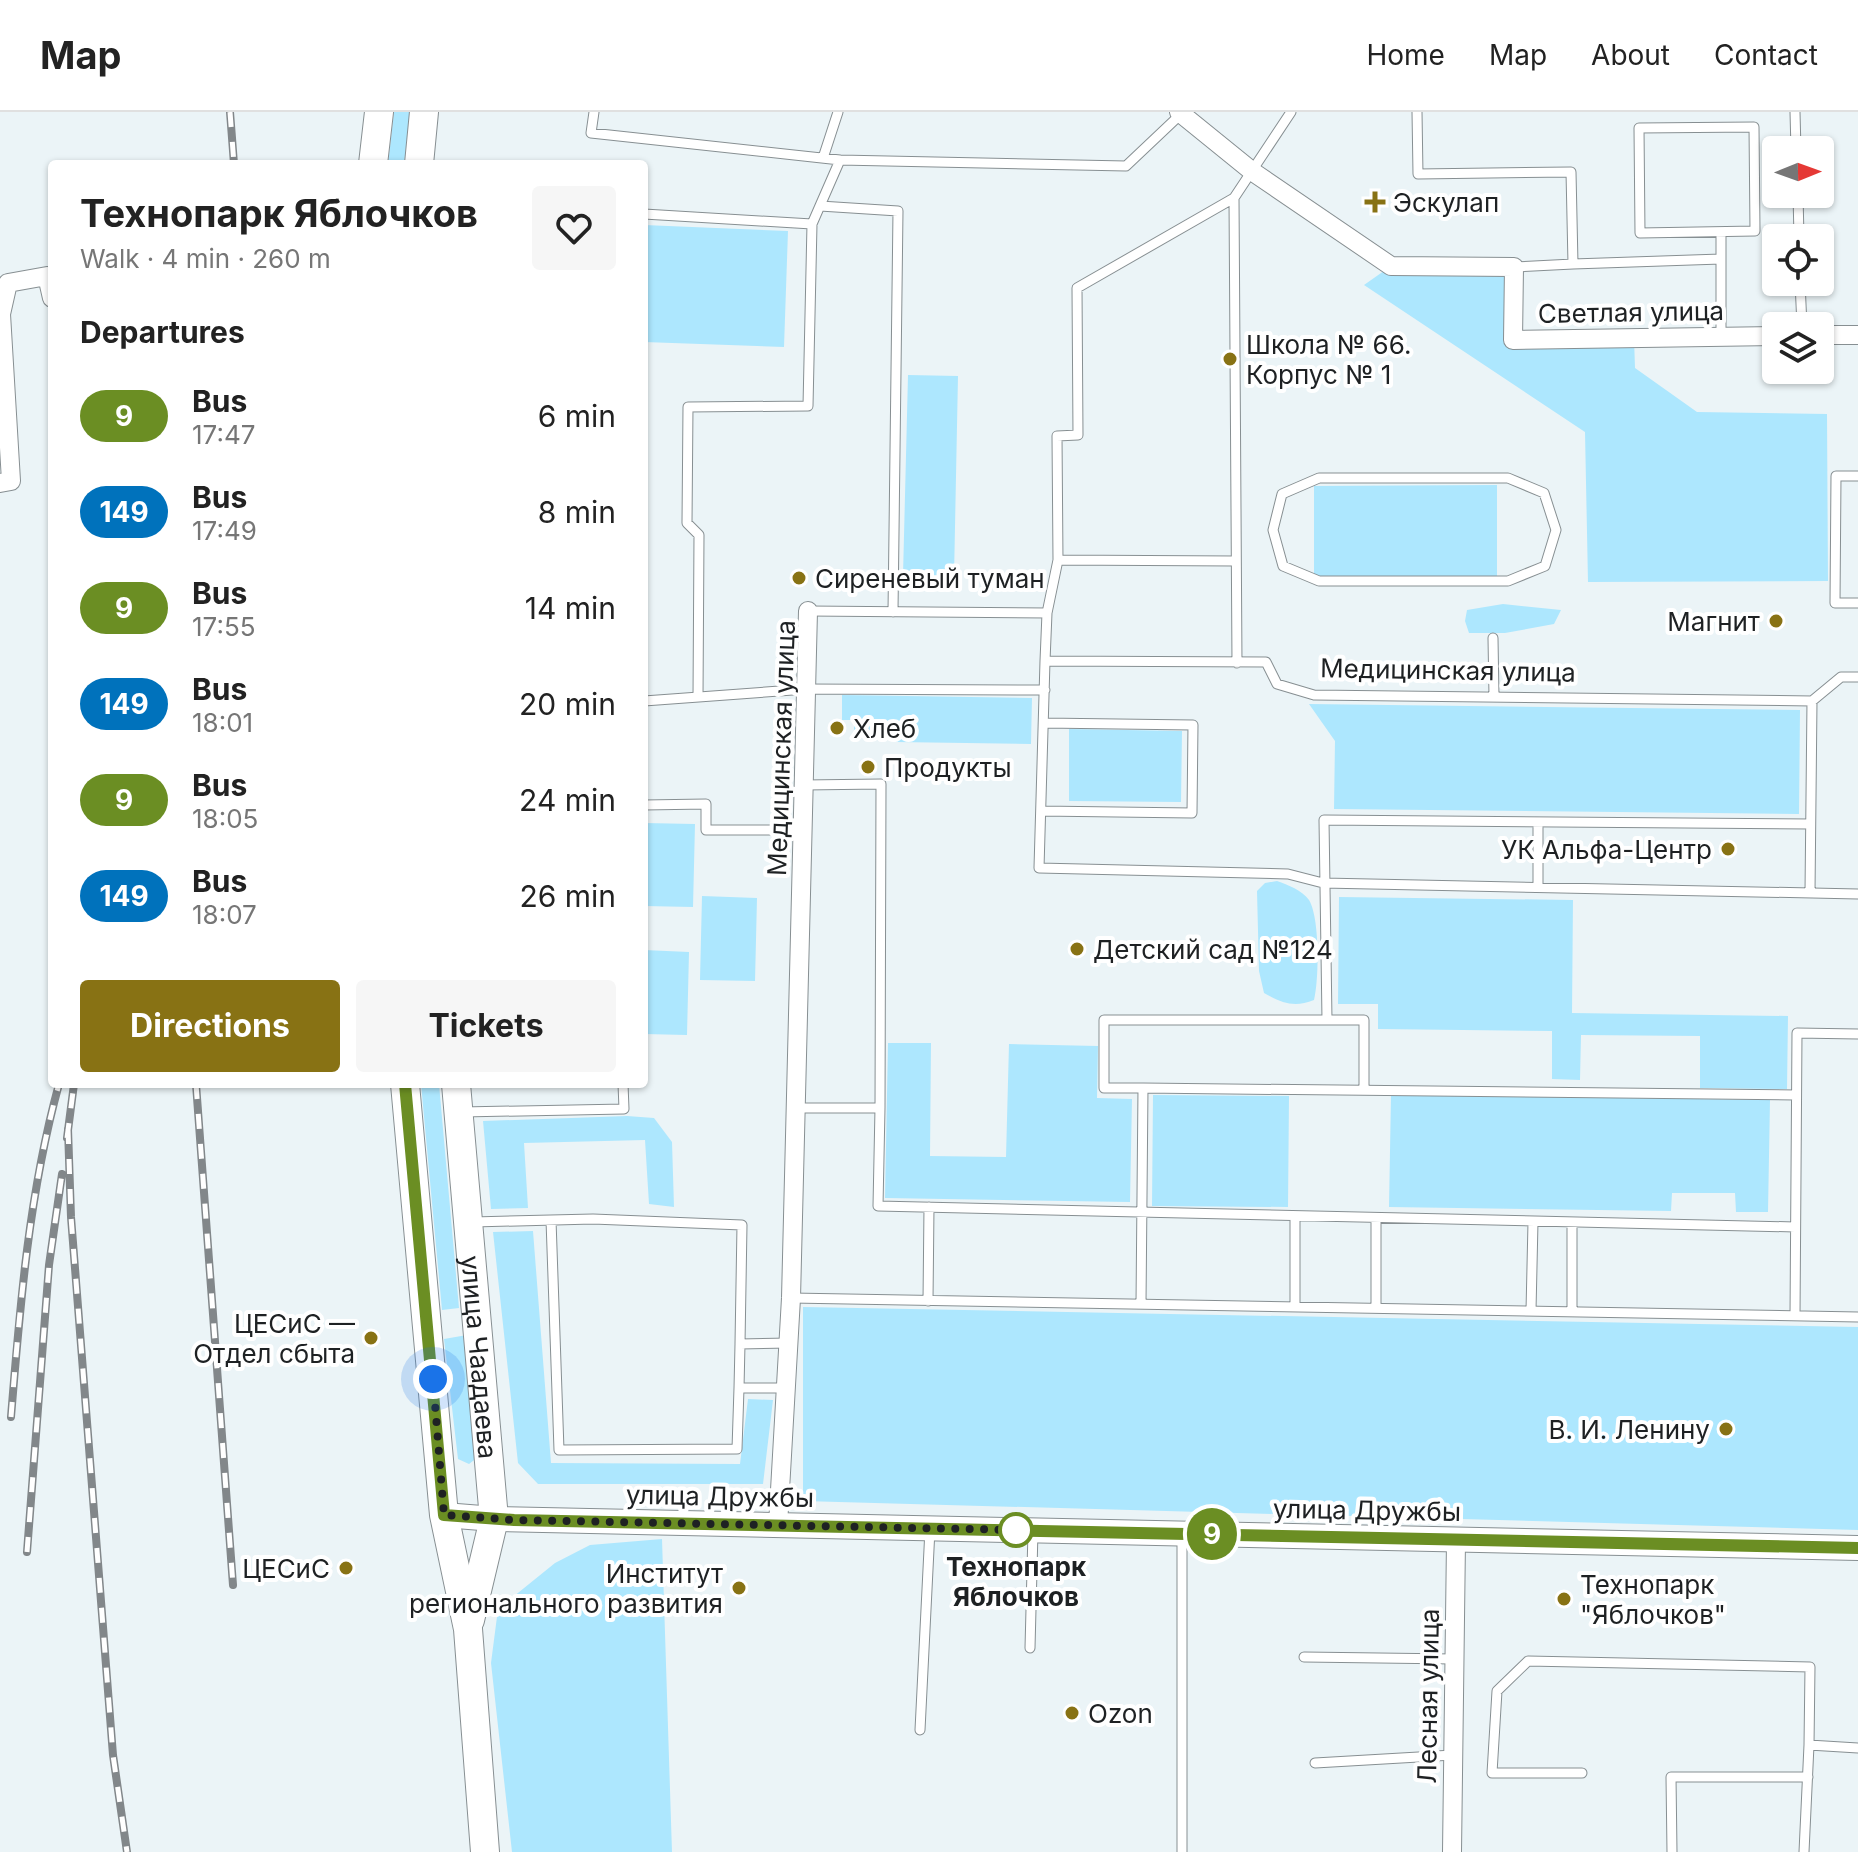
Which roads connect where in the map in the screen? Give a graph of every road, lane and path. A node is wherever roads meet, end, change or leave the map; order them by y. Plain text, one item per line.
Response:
1 (379, 112) edge
2 (424, 112) edge
3 (594, 112) edge
4 (838, 112) edge
5 (1291, 112) edge
6 (1417, 112) edge
7 (1795, 112) edge
8 (1181, 113) edge
9 (1796, 136) edge
10 (823, 158) junction
11 (373, 160) edge
12 (419, 160) edge
13 (840, 160) junction
14 (1253, 172) junction
15 (1234, 198) junction
16 (820, 206) junction
17 (648, 214) edge
18 (812, 224) junction
19 (1721, 232) junction
20 (1721, 259) junction
21 (1573, 264) junction
22 (1514, 267) junction
23 (48, 280) edge
24 (1834, 335) edge
25 (1858, 335) edge
26 (1721, 336) junction
27 (1762, 336) edge
28 (1858, 476) edge
29 (0, 483) edge
30 (1058, 560) junction
31 (1235, 561) junction
32 (1508, 581) joint
33 (1858, 603) edge
34 (808, 611) joint
35 (893, 612) junction
36 (1047, 613) junction
37 (1493, 638) dead end
38 (1045, 661) junction
39 (1237, 663) junction
40 (1858, 677) edge
41 (807, 689) junction
42 (1045, 690) junction
43 (698, 697) junction
44 (1494, 697) junction
45 (648, 701) edge
46 (1812, 701) junction
47 (1044, 723) junction
48 (804, 785) junction
49 (648, 805) edge
50 (1041, 811) junction
51 (1538, 822) junction
52 (1810, 824) junction
53 (803, 830) junction
54 (1323, 883) junction
55 (1538, 886) junction
56 (1810, 893) junction
57 (1858, 894) edge
58 (1327, 1020) junction
59 (1858, 1034) edge
60 (405, 1088) edge
61 (456, 1088) edge
62 (623, 1088) edge
63 (1143, 1088) junction
64 (1364, 1090) junction
65 (1795, 1095) junction
66 (796, 1108) junction
67 (880, 1108) junction
68 (459, 1112) junction
69 (929, 1207) junction
70 (1141, 1212) junction
71 (1295, 1216) junction
72 (1376, 1218) junction
73 (551, 1220) junction
74 (469, 1222) junction
75 (1533, 1222) junction
76 (1572, 1223) junction
77 (1795, 1227) junction
78 (791, 1298) junction
79 (928, 1301) junction
80 (1141, 1304) junction
81 (1295, 1307) junction
82 (1376, 1308) junction
83 (1531, 1311) junction
84 (1572, 1312) junction
85 (1795, 1316) junction
86 (1858, 1317) edge
87 (789, 1343) junction
88 (740, 1344) junction
89 (739, 1388) junction
90 (786, 1388) junction
91 (444, 1515) junction
92 (494, 1519) junction
93 (778, 1525) junction
94 (930, 1529) junction
95 (1033, 1531) junction
96 (1182, 1534) junction
97 (1456, 1541) junction
98 (1858, 1548) edge
99 (468, 1629) junction
100 (1030, 1648) dead end
101 (1304, 1657) dead end
102 (1454, 1659) junction
103 (920, 1730) dead end
104 (1809, 1745) junction
105 (1858, 1748) edge
106 (1453, 1755) junction
107 (1315, 1763) dead end
108 (1582, 1773) dead end
109 (1808, 1777) junction
110 (485, 1852) edge
111 (1182, 1852) edge
112 (1452, 1852) edge
113 (1672, 1852) edge
114 (1804, 1852) edge

1 - 11 main road
2 - 12 main road
3 - 10 lane
4 - 10 lane
5 - 14 lane
6 - 21 lane
7 - 9 lane
8 - 13 lane
8 - 14 street
10 - 13 lane
13 - 16 lane
14 - 15 lane
14 - 22 street
15 - 30 lane
15 - 31 lane
16 - 18 lane
16 - 35 lane
17 - 18 lane
18 - 43 lane
19 - 19 lane
19 - 20 lane
20 - 21 lane
20 - 26 lane
21 - 22 lane
22 - 26 street, Светлая улица
23 - 29 street
24 - 25 street
26 - 27 street, Светлая улица
28 - 33 lane
30 - 31 lane
30 - 36 lane
31 - 39 lane
32 - 32 lane
34 - 35 lane, Медицинская улица
34 - 41 street, Медицинская улица
35 - 36 lane, Медицинская улица
36 - 38 lane
37 - 44 lane
38 - 39 lane, Медицинская улица
38 - 42 lane
39 - 44 lane, Медицинская улица
40 - 46 lane
41 - 42 lane
41 - 43 lane
41 - 48 street, Медицинская улица
42 - 47 lane
43 - 45 lane
44 - 46 lane, Медицинская улица
46 - 52 lane
47 - 50 lane
47 - 50 lane
48 - 53 street, Медицинская улица
48 - 67 lane
49 - 53 lane
50 - 54 lane
51 - 52 lane
51 - 54 lane
51 - 55 lane
52 - 56 lane
53 - 66 street, Медицинская улица
54 - 55 lane
54 - 58 lane
55 - 56 lane
56 - 57 lane
58 - 63 lane
58 - 64 lane
59 - 65 lane
60 - 91 main road, улица Чаадаева
61 - 68 main road, улица Чаадаева
62 - 68 lane
63 - 64 lane
63 - 70 lane
64 - 65 lane
65 - 77 lane
66 - 67 lane
66 - 78 street, Медицинская улица
67 - 69 lane
68 - 74 main road, улица Чаадаева
69 - 70 lane
69 - 79 lane
70 - 71 lane
70 - 80 lane
71 - 72 lane
71 - 81 lane
72 - 75 lane
72 - 82 lane
73 - 74 lane
73 - 88 lane
73 - 89 lane
74 - 92 main road, улица Чаадаева
75 - 76 lane
75 - 83 lane
76 - 77 lane
76 - 84 lane
77 - 85 lane
78 - 79 lane
78 - 87 street, Медицинская улица
79 - 80 lane
80 - 81 lane
81 - 82 lane
82 - 83 lane
83 - 84 lane
84 - 85 lane
85 - 86 lane
87 - 88 lane
87 - 90 street, Медицинская улица
88 - 89 lane
89 - 90 lane
90 - 93 street, Медицинская улица
91 - 92 main road, улица Дружбы
91 - 99 main road, улица Чаадаева
92 - 93 main road, улица Дружбы
92 - 99 main road, улица Чаадаева
93 - 94 main road, улица Дружбы
94 - 95 main road, улица Дружбы
94 - 103 lane
95 - 96 main road, улица Дружбы
95 - 100 lane
96 - 97 main road, улица Дружбы
96 - 111 lane
97 - 98 main road, улица Дружбы
97 - 102 street, Лесная улица
99 - 110 main road, улица Чаадаева
101 - 102 lane
102 - 106 street, Лесная улица
104 - 105 lane
104 - 108 lane
104 - 109 lane
106 - 107 lane
106 - 112 street, Лесная улица
109 - 113 lane
109 - 114 lane

